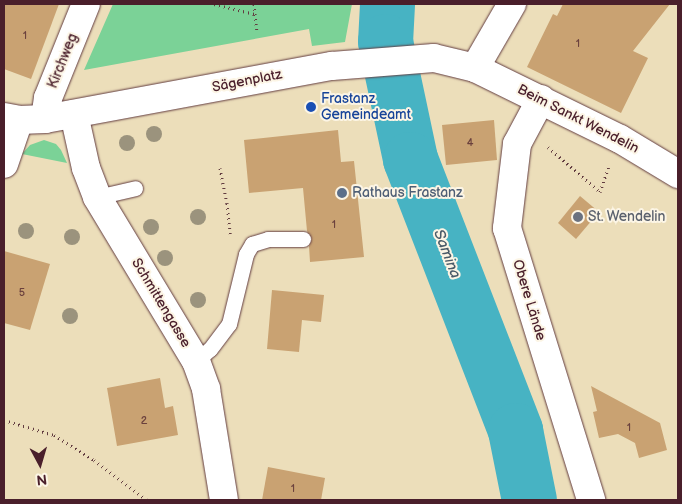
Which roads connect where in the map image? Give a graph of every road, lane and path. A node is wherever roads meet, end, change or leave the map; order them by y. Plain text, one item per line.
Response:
1 (86, 4) edge
2 (214, 4) edge
3 (254, 4) edge
4 (512, 4) edge
5 (255, 14) junction
6 (257, 33) dead end
7 (475, 68) junction
8 (541, 99) junction
9 (74, 114) junction
10 (11, 119) edge
11 (45, 119) junction
12 (547, 146) dead end
13 (4, 164) edge
14 (609, 165) dead end
15 (678, 174) edge
16 (135, 188) dead end
17 (97, 197) junction
18 (303, 239) dead end
19 (196, 361) junction
20 (4, 420) edge
21 (146, 500) edge
22 (224, 500) edge
23 (591, 500) edge

1 - 11 street, Kirchweg
2 - 5 path
3 - 5 path
4 - 7 street
5 - 6 path
7 - 8 street, Beim Sankt Wendelin
7 - 9 street, Sägenplatz
8 - 15 street, Beim Sankt Wendelin
8 - 23 street, Obere Lände
9 - 11 street, Sägenplatz
9 - 17 street, Schmittengasse
10 - 11 street, Sägenplatz
10 - 13 street, Sägenplatz
12 - 14 path
16 - 17 lane
17 - 19 street, Schmittengasse
18 - 19 lane
19 - 22 street, Schmittengasse
20 - 21 path

